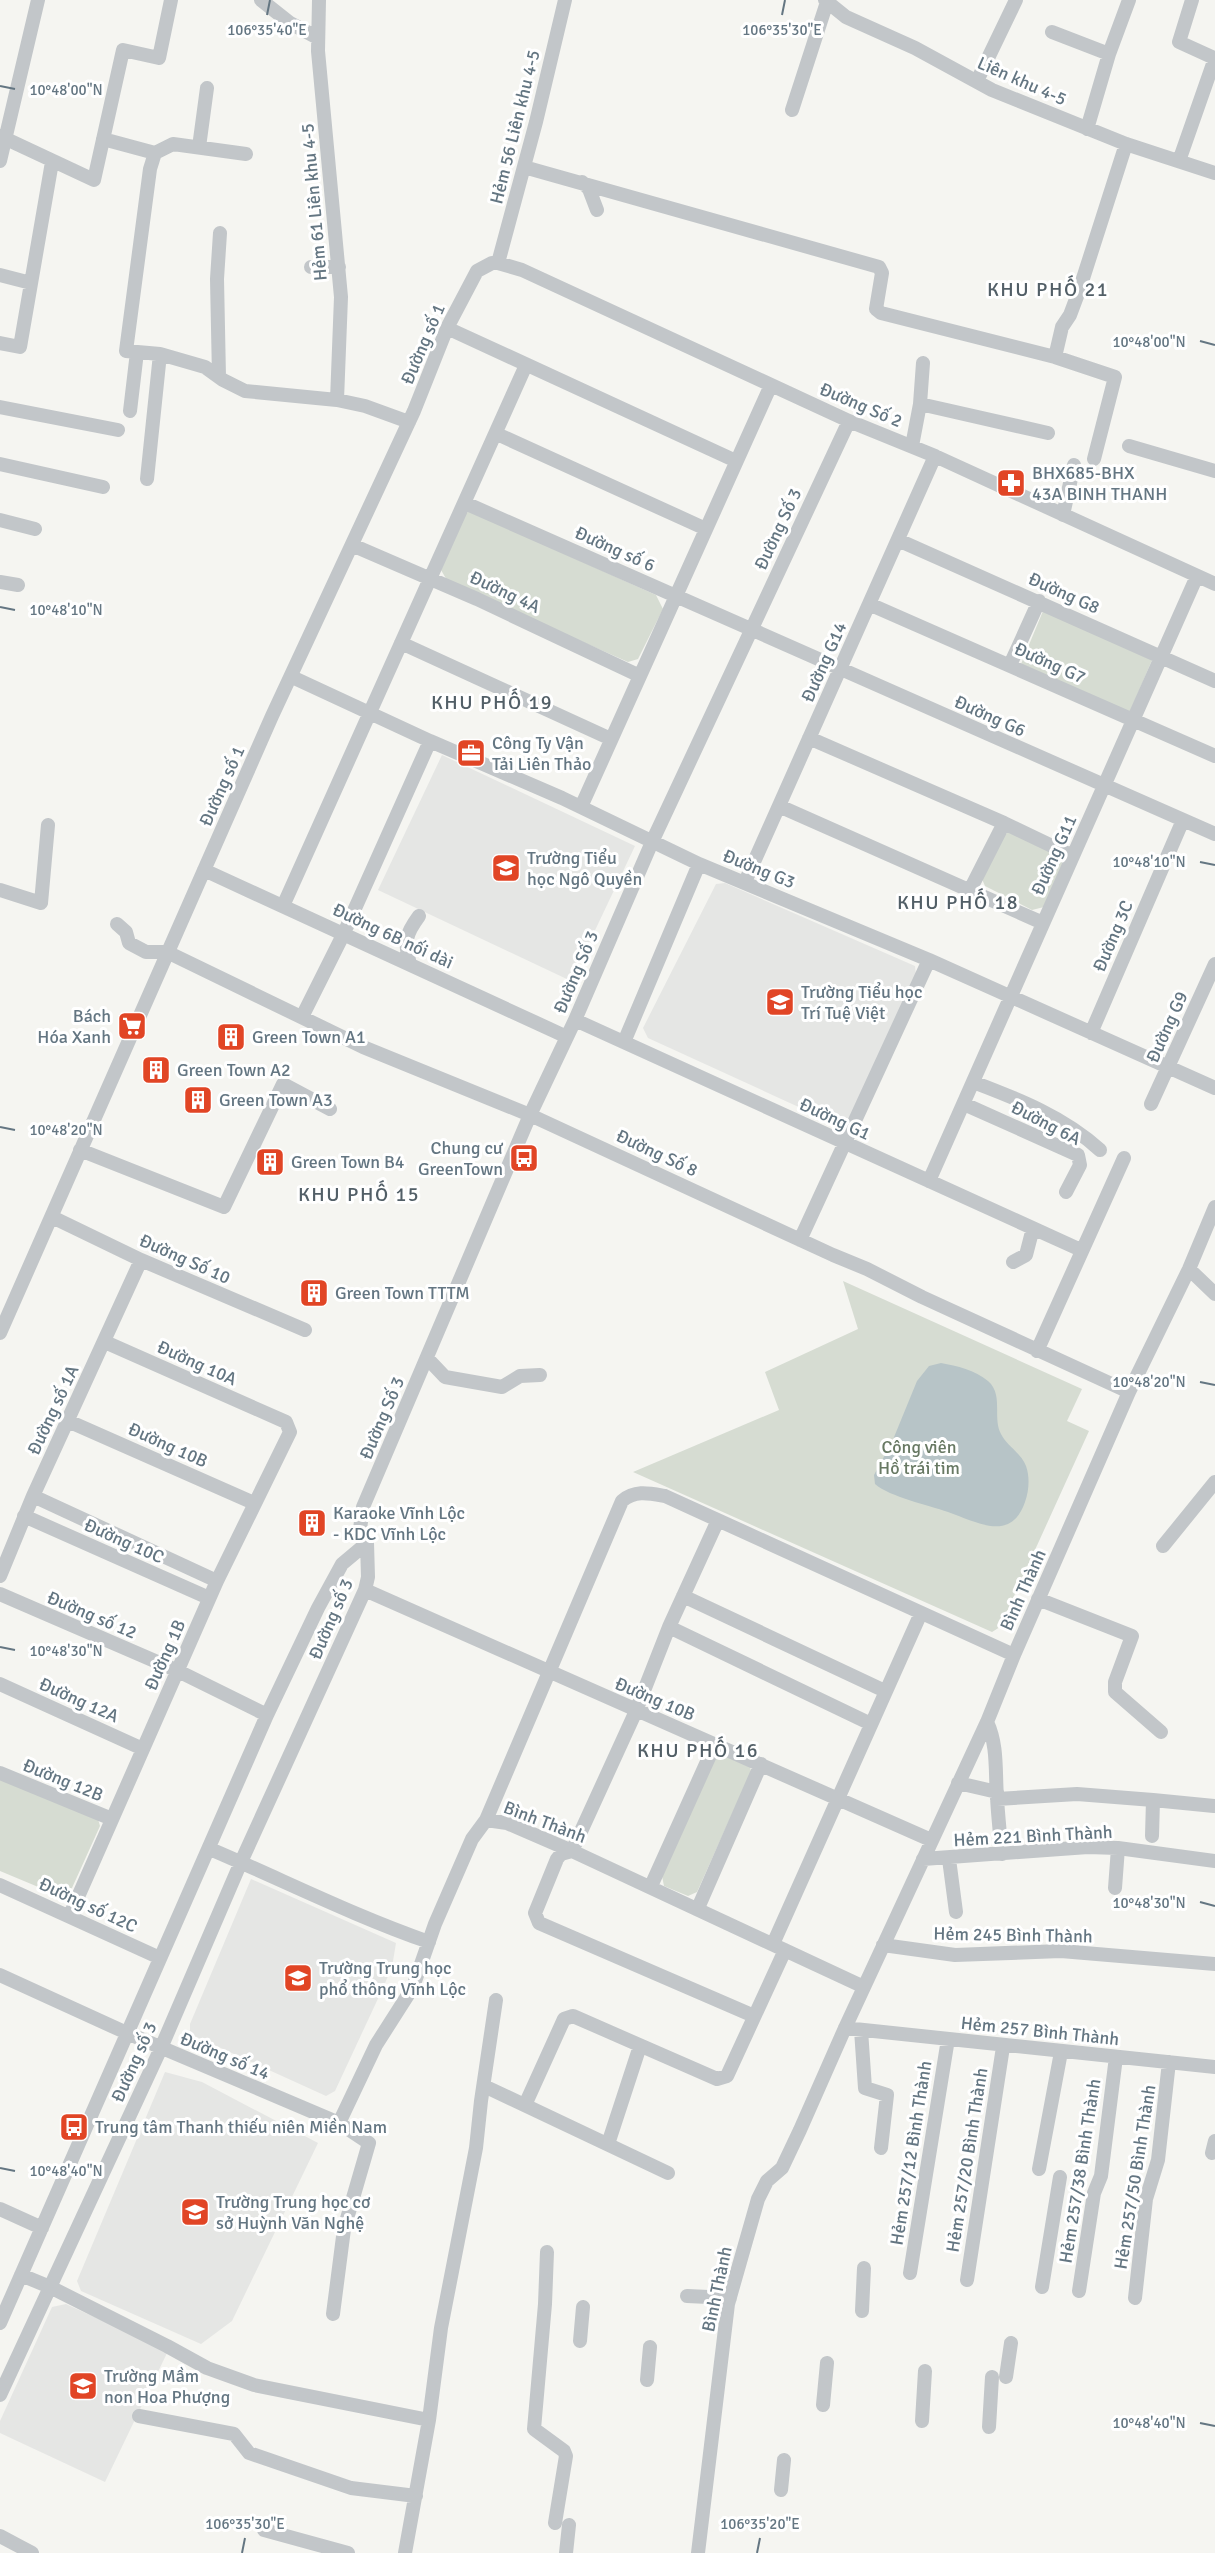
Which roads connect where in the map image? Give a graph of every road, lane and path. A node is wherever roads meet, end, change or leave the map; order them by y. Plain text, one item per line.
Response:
1 (38, 0) edge
2 (171, 0) edge
3 (261, 0) edge
4 (318, 0) edge
5 (565, 0) edge
6 (1016, 0) edge
7 (1129, 0) edge
8 (1192, 0) edge
9 (826, 1) edge
10 (1052, 32) dead end
11 (318, 38) junction
12 (1109, 54) junction
13 (1214, 58) edge
14 (977, 81) junction
15 (207, 88) dead end
16 (792, 110) dead end
17 (1087, 129) junction
18 (2, 137) edge
19 (103, 139) junction
20 (1126, 144) junction
21 (198, 147) junction
22 (155, 153) junction
23 (246, 154) dead end
24 (0, 161) edge
25 (1179, 161) junction
26 (52, 162) junction
27 (524, 168) junction
28 (1215, 173) edge
29 (582, 182) junction
30 (597, 210) dead end
31 (220, 233) dead end
32 (495, 263) junction
33 (311, 267) dead end
34 (339, 267) junction
35 (0, 275) edge
36 (31, 283) junction
37 (447, 328) junction
38 (0, 342) edge
39 (137, 352) junction
40 (160, 354) junction
41 (1055, 357) junction
42 (923, 363) dead end
43 (526, 365) junction
44 (219, 377) junction
45 (771, 385) junction
46 (337, 400) junction
47 (920, 404) junction
48 (0, 407) edge
49 (130, 411) dead end
50 (409, 422) junction
51 (849, 422) junction
52 (118, 430) dead end
53 (1048, 433) dead end
54 (496, 434) junction
55 (912, 446) junction
56 (1128, 446) dead end
57 (935, 456) junction
58 (1094, 459) dead end
59 (736, 461) junction
60 (0, 464) edge
61 (1074, 465) dead end
62 (1215, 471) edge
63 (147, 479) dead end
64 (103, 487) dead end
65 (465, 502) junction
66 (1063, 515) junction
67 (0, 520) edge
68 (35, 529) dead end
69 (706, 529) junction
70 (898, 540) junction
71 (352, 545) junction
72 (1197, 576) junction
73 (430, 578) junction
74 (0, 582) edge
75 (1215, 584) edge
76 (18, 585) dead end
77 (676, 595) junction
78 (1039, 601) junction
79 (869, 604) junction
80 (750, 629) junction
81 (401, 643) junction
82 (1161, 656) junction
83 (1010, 665) junction
84 (840, 669) junction
85 (640, 676) junction
86 (292, 677) junction
87 (1215, 681) edge
88 (369, 712) junction
89 (1133, 720) junction
90 (809, 738) junction
91 (611, 739) junction
92 (430, 741) junction
93 (1215, 756) edge
94 (1104, 786) junction
95 (779, 806) junction
96 (581, 807) junction
97 (1183, 820) junction
98 (1004, 823) junction
99 (48, 825) dead end
100 (1215, 834) edge
101 (652, 842) junction
102 (1073, 856) junction
103 (699, 864) junction
104 (204, 870) junction
105 (745, 882) junction
106 (0, 890) edge
107 (970, 890) junction
108 (283, 906) junction
109 (418, 916) dead end
110 (1043, 923) junction
111 (117, 924) dead end
112 (344, 933) junction
113 (167, 952) junction
114 (929, 960) junction
115 (410, 964) junction
116 (1215, 964) edge
117 (1011, 996) junction
118 (302, 1017) junction
119 (576, 1020) junction
120 (1092, 1033) junction
121 (567, 1037) junction
122 (624, 1042) junction
123 (1169, 1068) junction
124 (973, 1082) junction
125 (1215, 1088) edge
126 (964, 1104) junction
127 (1151, 1104) dead end
128 (330, 1109) dead end
129 (531, 1115) junction
130 (846, 1143) junction
131 (80, 1150) junction
132 (1100, 1150) dead end
133 (1124, 1158) dead end
134 (929, 1181) junction
135 (1066, 1192) dead end
136 (1215, 1207) edge
137 (52, 1217) junction
138 (1033, 1228) junction
139 (800, 1240) junction
140 (1080, 1250) junction
141 (141, 1260) junction
142 (1013, 1262) dead end
143 (1189, 1269) junction
144 (1215, 1294) edge
145 (305, 1330) dead end
146 (0, 1333) edge
147 (105, 1342) junction
148 (1037, 1351) junction
149 (427, 1358) junction
150 (540, 1375) dead end
151 (1129, 1392) junction
152 (275, 1418) joint
153 (68, 1421) junction
154 (1215, 1482) edge
155 (33, 1496) junction
156 (254, 1503) junction
157 (24, 1516) junction
158 (718, 1520) junction
159 (367, 1543) junction
160 (1163, 1546) dead end
161 (0, 1576) edge
162 (217, 1581) junction
163 (365, 1590) junction
164 (0, 1594) edge
165 (683, 1596) junction
166 (209, 1598) junction
167 (1038, 1599) junction
168 (921, 1612) junction
169 (669, 1627) junction
170 (1014, 1655) junction
171 (178, 1671) junction
172 (548, 1672) junction
173 (0, 1684) edge
174 (885, 1691) junction
175 (636, 1711) junction
176 (267, 1715) junction
177 (987, 1722) junction
178 (871, 1724) junction
179 (1161, 1732) dead end
180 (715, 1744) junction
181 (143, 1749) junction
182 (761, 1764) junction
183 (0, 1773) edge
184 (958, 1783) junction
185 (997, 1795) junction
186 (839, 1799) junction
187 (1153, 1800) junction
188 (1214, 1806) dead end
189 (112, 1820) junction
190 (486, 1820) junction
191 (1152, 1836) dead end
192 (932, 1840) junction
193 (1118, 1848) junction
194 (210, 1849) junction
195 (572, 1851) junction
196 (1002, 1854) junction
197 (949, 1858) junction
198 (923, 1859) junction
199 (1215, 1861) edge
200 (241, 1862) junction
201 (0, 1884) edge
202 (651, 1886) junction
203 (1114, 1888) dead end
204 (698, 1908) junction
205 (956, 1912) dead end
206 (70, 1916) junction
207 (429, 1942) junction
208 (883, 1945) junction
209 (779, 1947) junction
210 (160, 1958) junction
211 (1215, 1964) edge
212 (0, 1975) edge
213 (864, 1987) junction
214 (496, 2000) dead end
215 (754, 2016) junction
216 (845, 2028) junction
217 (861, 2030) junction
218 (127, 2033) junction
219 (948, 2039) junction
220 (640, 2046) junction
221 (1003, 2047) junction
222 (161, 2048) junction
223 (1061, 2052) junction
224 (1116, 2057) junction
225 (1170, 2062) junction
226 (1215, 2067) edge
227 (484, 2086) junction
228 (525, 2105) junction
229 (339, 2124) junction
230 (608, 2144) junction
231 (881, 2148) dead end
232 (1039, 2169) dead end
233 (668, 2173) dead end
234 (1060, 2177) dead end
235 (0, 2210) edge
236 (42, 2228) junction
237 (547, 2252) dead end
238 (864, 2268) dead end
239 (910, 2273) dead end
240 (21, 2276) junction
241 (967, 2280) dead end
242 (50, 2287) junction
243 (1042, 2288) dead end
244 (1079, 2290) dead end
245 (687, 2296) dead end
246 (730, 2298) junction
247 (1135, 2298) dead end
248 (583, 2307) dead end
249 (862, 2311) dead end
250 (333, 2314) dead end
251 (0, 2323) edge
252 (580, 2341) dead end
253 (1011, 2343) dead end
254 (651, 2347) dead end
255 (827, 2363) dead end
256 (925, 2371) dead end
257 (992, 2377) dead end
258 (1006, 2377) dead end
259 (647, 2380) dead end
260 (0, 2395) edge
261 (823, 2405) dead end
262 (139, 2416) dead end
263 (429, 2420) junction
264 (922, 2421) dead end
265 (989, 2427) dead end
266 (784, 2460) dead end
267 (781, 2490) dead end
268 (416, 2496) junction
269 (264, 2530) dead end
270 (0, 2536) edge
271 (32, 2553) edge
272 (348, 2553) edge
273 (405, 2553) edge
274 (566, 2553) edge
275 (698, 2553) edge

1 - 18 street
2 - 19 street
3 - 11 street
4 - 11 street, Hẻm 61 Liên khu 4-5
5 - 27 street, Hẻm 56 Liên khu 4-5
6 - 14 street
7 - 12 street
8 - 13 street
9 - 14 street, Liên khu 4-5
9 - 16 street
10 - 12 street
11 - 34 street, Hẻm 61 Liên khu 4-5
12 - 17 street
13 - 25 street
14 - 17 street, Liên khu 4-5
15 - 21 street
17 - 20 street, Liên khu 4-5
18 - 24 street
18 - 26 street
19 - 22 street
19 - 26 street
20 - 25 street, Liên khu 4-5
20 - 41 street
21 - 22 street
21 - 23 street
22 - 39 street
25 - 28 street, Liên khu 4-5
26 - 36 street
27 - 29 street
27 - 32 street, Hẻm 56 Liên khu 4-5
29 - 30 street
29 - 41 street
31 - 44 street
32 - 37 street, Đường số 1
32 - 45 street, Đường Số 2
33 - 34 street
34 - 46 street, Hẻm 61 Liên khu 4-5
35 - 36 street
36 - 38 street
37 - 43 street
37 - 50 street, Đường số 1
39 - 40 street
39 - 49 street
40 - 44 street
40 - 63 street
41 - 58 street
42 - 47 street
43 - 54 street
43 - 59 street
44 - 46 street
45 - 51 street, Đường Số 2
45 - 59 street
46 - 50 street
47 - 53 street
47 - 55 street
48 - 52 street
50 - 71 street, Đường số 1
51 - 55 street, Đường Số 2
51 - 80 street, Đường Số 3
54 - 65 street
54 - 69 street
55 - 57 street, Đường Số 2
56 - 62 street
57 - 66 street, Đường Số 2
57 - 70 street, Đường G14
59 - 69 street
60 - 64 street
61 - 66 street
65 - 73 street
65 - 77 street, Đường số 6
66 - 72 street, Đường Số 2
67 - 68 street
69 - 77 street
70 - 78 street, Đường G8
70 - 79 street, Đường G14
71 - 73 street, Đường 4A
71 - 86 street, Đường số 1
72 - 75 street, Đường Số 2
72 - 82 street, Đường G11
73 - 81 street
73 - 85 street, Đường 4A
74 - 76 street
77 - 80 street, Đường số 6
77 - 85 street
78 - 82 street, Đường G8
78 - 83 street
79 - 83 street, Đường G7
79 - 84 street, Đường G14
80 - 84 street, Đường G6
80 - 101 street, Đường Số 3
81 - 88 street
81 - 91 street
82 - 87 street, Đường G8
82 - 89 street, Đường G11
83 - 89 street, Đường G7
84 - 90 street, Đường G14
84 - 94 street, Đường G6
85 - 91 street
86 - 88 street, Đường G3
86 - 104 street, Đường số 1
88 - 92 street, Đường G3
88 - 108 street
89 - 93 street, Đường G7
89 - 94 street, Đường G11
90 - 95 street, Đường G14
90 - 98 street
91 - 96 street
92 - 96 street, Đường G3
92 - 112 street
94 - 97 street, Đường G6
94 - 102 street, Đường G11
95 - 105 street, Đường G14
95 - 107 street
96 - 101 street, Đường G3
97 - 100 street, Đường G6
97 - 120 street, Đường 3C
98 - 102 street
98 - 107 street
99 - 106 street
101 - 103 street, Đường G3
101 - 119 street, Đường Số 3
102 - 110 street, Đường G11
103 - 105 street, Đường G3
103 - 122 street
104 - 108 street, Đường 6B nối dài
104 - 113 street, Đường số 1
105 - 114 street, Đường G3
107 - 110 street
108 - 112 street, Đường 6B nối dài
109 - 115 street
110 - 117 street, Đường G11
111 - 113 street, Đường Số 8
112 - 115 street, Đường 6B nối dài
112 - 118 street
113 - 118 street, Đường Số 8
113 - 131 street, Đường số 1
114 - 117 street, Đường G3
114 - 130 street
115 - 121 street, Đường 6B nối dài
116 - 123 street, Đường G9
117 - 120 street, Đường G3
117 - 124 street, Đường G11
118 - 129 street, Đường Số 8
119 - 121 street, Đường Số 3
119 - 122 street, Đường G1
120 - 123 street, Đường G3
121 - 129 street, Đường Số 3
122 - 130 street, Đường G1
123 - 125 street, Đường G3
123 - 127 street, Đường G9
124 - 126 street, Đường G11
124 - 132 street
126 - 134 street, Đường G11
126 - 135 street, Đường 6A
128 - 131 street
129 - 139 street, Đường Số 8
129 - 149 street, Đường Số 3
130 - 134 street, Đường G1
130 - 139 street
131 - 137 street, Đường số 1
133 - 140 street
134 - 138 street, Đường G1
136 - 143 street, Bình Thành
137 - 141 street, Đường Số 10
137 - 146 street, Đường số 1
138 - 140 street, Đường G1
138 - 142 street
139 - 148 street, Đường Số 8
140 - 148 street
141 - 145 street, Đường Số 10
141 - 147 street, Đường số 1A
143 - 144 street
143 - 151 street, Bình Thành
147 - 152 street, Đường 10A
147 - 153 street, Đường số 1A
148 - 151 street, Đường Số 8
149 - 150 street
149 - 159 street, Đường Số 3
151 - 167 street, Bình Thành
152 - 156 street, Đường 1B
153 - 155 street, Đường số 1A
153 - 156 street, Đường 10B
154 - 160 street
155 - 157 street, Đường số 1A
155 - 162 street
156 - 162 street, Đường 1B
157 - 161 street, Đường số 1A
157 - 166 street, Đường 10C
158 - 165 street
158 - 168 street
158 - 172 street
159 - 163 street, Đường số 3
159 - 176 street, Đường số 3
162 - 166 street, Đường 1B
163 - 172 street, Đường 10B
163 - 200 street, Đường số 3
164 - 171 street, Đường số 12
165 - 169 street
165 - 174 street
166 - 171 street, Đường 1B
167 - 170 street, Bình Thành
167 - 179 street
168 - 170 street
168 - 174 street
169 - 175 street
169 - 178 street
170 - 177 street, Bình Thành
171 - 176 street, Đường số 12
171 - 181 street, Đường 1B
172 - 175 street, Đường 10B
172 - 190 street
173 - 181 street, Đường 12A
174 - 178 street
175 - 180 street, Đường 10B
175 - 195 street
176 - 194 street, Đường số 3
177 - 184 street, Bình Thành
177 - 185 street
178 - 186 street
180 - 182 street, Đường 10B
180 - 202 street
181 - 189 street, Đường 1B
182 - 186 street, Đường 10B
182 - 204 street
183 - 189 street, Đường 12B
184 - 185 street
184 - 192 street, Bình Thành
185 - 187 street
185 - 196 street
186 - 192 street, Đường 10B
186 - 209 street
187 - 188 street
187 - 191 street
189 - 206 street, Đường 1B
190 - 195 street, Bình Thành
190 - 207 street, Bình Thành
192 - 198 street, Bình Thành
193 - 196 street, Hẻm 221 Bình Thành
193 - 199 street, Hẻm 221 Bình Thành
193 - 203 street
194 - 200 street
194 - 210 street, Đường số 3
195 - 202 street, Bình Thành
195 - 215 street
196 - 197 street, Hẻm 221 Bình Thành
197 - 198 street, Hẻm 221 Bình Thành
197 - 205 street
198 - 208 street, Bình Thành
200 - 207 street
200 - 222 street, Đường số 3
201 - 206 street, Đường số 12C
202 - 204 street, Bình Thành
204 - 209 street, Bình Thành
206 - 210 street, Đường số 12C
207 - 229 street, Bình Thành
208 - 211 street, Hẻm 245 Bình Thành
208 - 213 street, Bình Thành
209 - 213 street, Bình Thành
209 - 215 street
210 - 218 street, Đường số 3
212 - 218 street, Đường số 14
213 - 216 street, Bình Thành
214 - 227 street
215 - 220 street
216 - 217 street, Hẻm 257 Bình Thành
216 - 246 street, Bình Thành
217 - 219 street, Hẻm 257 Bình Thành
217 - 231 street
218 - 222 street, Đường số 14
218 - 236 street, Đường số 3
219 - 221 street, Hẻm 257 Bình Thành
219 - 239 street, Hẻm 257/12 Bình Thành
220 - 228 street
220 - 230 street
221 - 223 street, Hẻm 257 Bình Thành
221 - 241 street, Hẻm 257/20 Bình Thành
222 - 229 street, Đường số 14
222 - 242 street, Đường số 3
223 - 224 street, Hẻm 257 Bình Thành
223 - 232 street
224 - 225 street, Hẻm 257 Bình Thành
224 - 244 street, Hẻm 257/38 Bình Thành
225 - 226 street, Hẻm 257 Bình Thành
225 - 247 street, Hẻm 257/50 Bình Thành
227 - 228 street
227 - 263 street
228 - 230 street
229 - 250 street, Đường số 14
230 - 233 street
234 - 243 street
235 - 236 street
236 - 240 street, Đường số 3
237 - 274 street
238 - 249 street
240 - 242 street
240 - 251 street, Đường số 3
242 - 260 street, Đường số 3
242 - 263 street
245 - 246 street
246 - 275 street, Bình Thành
248 - 252 street
253 - 258 street
254 - 259 street
255 - 261 street
256 - 264 street
257 - 265 street
262 - 268 street
263 - 268 street
266 - 267 street
268 - 273 street
269 - 272 street
270 - 271 street

